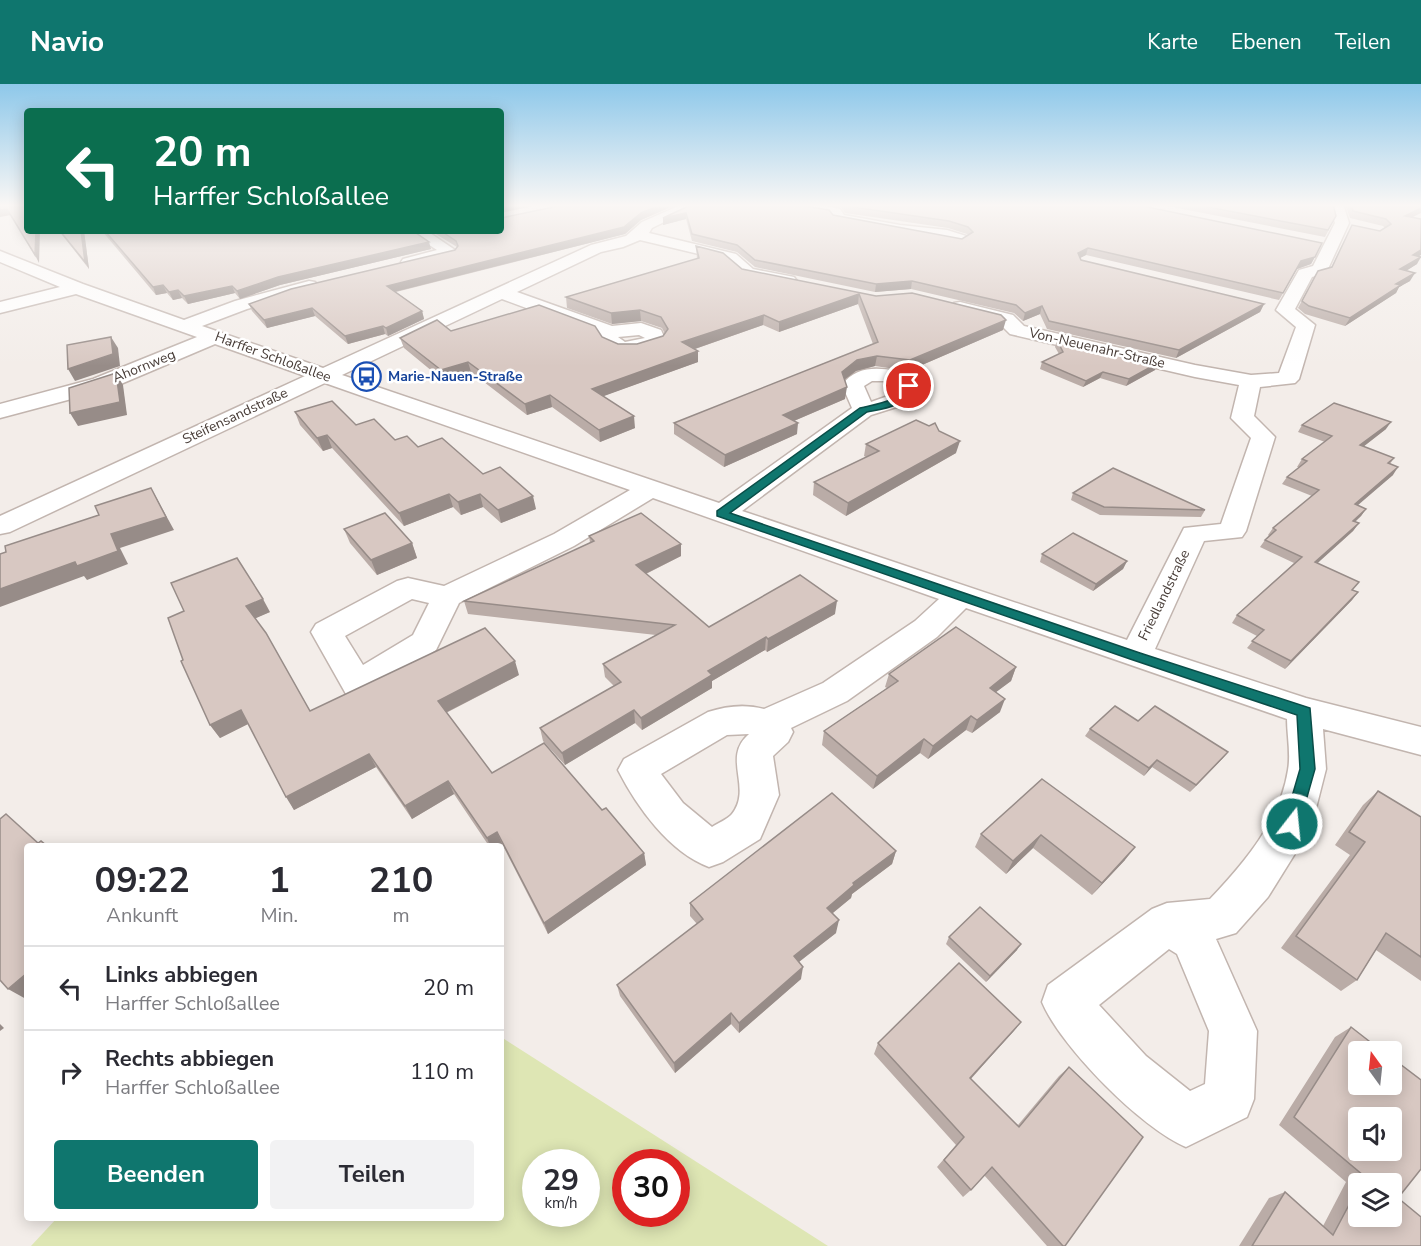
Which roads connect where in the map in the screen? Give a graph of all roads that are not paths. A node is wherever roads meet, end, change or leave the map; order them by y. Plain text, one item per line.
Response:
1 (5, 258) edge
2 (424, 258) edge
3 (576, 258) edge
4 (731, 258) edge
5 (1322, 258) edge
6 (392, 266) edge
7 (322, 283) edge
8 (806, 285) edge
9 (77, 288) junction
10 (503, 293) junction
11 (942, 303) edge
12 (0, 308) edge
13 (184, 326) junction
14 (610, 332) dead end
15 (217, 336) junction
16 (323, 375) junction
17 (1251, 381) junction
18 (864, 410) dead end
19 (0, 411) edge
20 (650, 489) junction
21 (721, 514) junction
22 (0, 526) edge
23 (447, 597) dead end
24 (961, 597) junction
25 (1135, 656) junction
26 (1305, 711) junction
27 (764, 725) dead end
28 (1421, 741) edge
29 (1167, 924) dead end

1 - 9 street, Harffer Schloßallee
2 - 6 street
3 - 10 street, Steifensandstraße
4 - 8 street
5 - 17 street
7 - 13 street
9 - 12 street
9 - 13 street, Harffer Schloßallee
10 - 14 street
10 - 16 street, Steifensandstraße
11 - 17 street, Von-Neuenahr-Straße
13 - 15 street, Harffer Schloßallee
15 - 16 street, Harffer Schloßallee
15 - 19 street, Ahornweg
16 - 20 street, Harffer Schloßallee
16 - 22 street, Steifensandstraße
17 - 25 street, Friedlandstraße
18 - 21 street
20 - 21 street, Harffer Schloßallee
20 - 23 street
21 - 24 street, Harffer Schloßallee
24 - 25 street, Harffer Schloßallee
24 - 27 street
25 - 26 street, Harffer Schloßallee
26 - 28 street, Harffer Schloßallee
26 - 29 street

